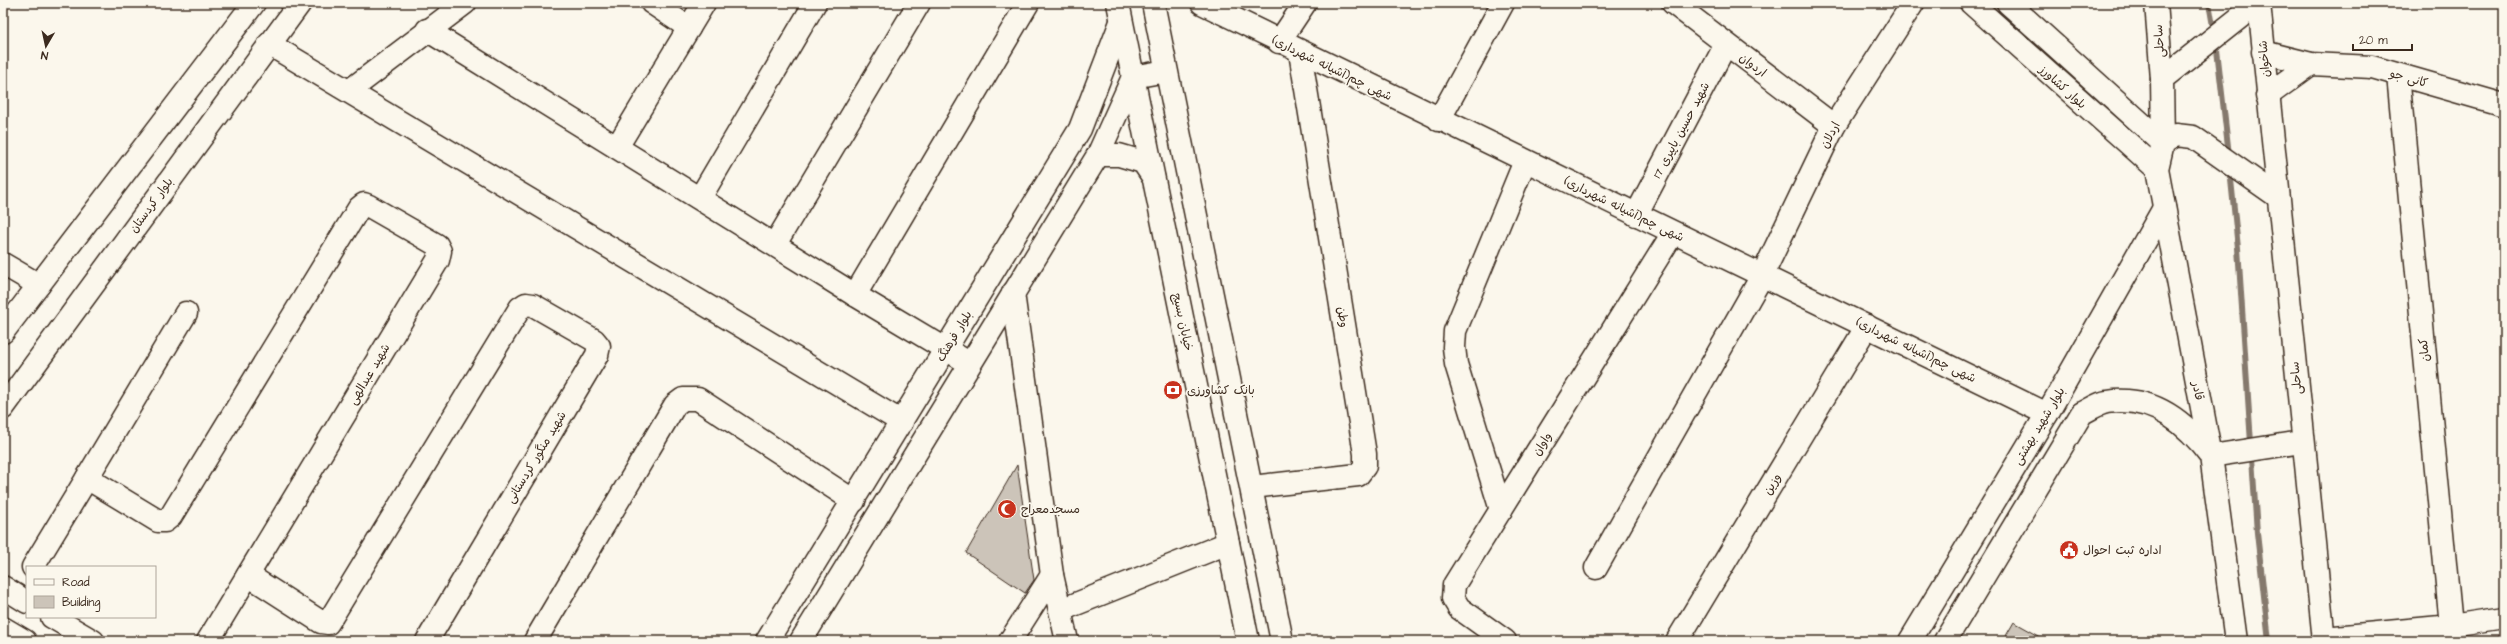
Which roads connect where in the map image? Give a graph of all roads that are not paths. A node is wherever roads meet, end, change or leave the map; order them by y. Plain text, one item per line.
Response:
1 (254, 3) edge
2 (300, 3) edge
3 (465, 3) edge
4 (652, 3) edge
5 (704, 3) edge
6 (815, 3) edge
7 (919, 3) edge
8 (1028, 3) edge
9 (1153, 3) edge
10 (1202, 3) edge
11 (1305, 3) edge
12 (1503, 3) edge
13 (1672, 3) edge
14 (1913, 3) edge
15 (1971, 3) edge
16 (2008, 3) edge
17 (2156, 3) edge
18 (2259, 3) edge
19 (1120, 12) edge
20 (689, 28) junction
21 (427, 30) junction
22 (1279, 42) junction
23 (269, 44) junction
24 (1726, 44) junction
25 (1300, 52) junction
26 (2263, 52) junction
27 (2311, 64) junction
28 (1166, 71) junction
29 (2168, 73) junction
30 (2398, 75) junction
31 (1133, 77) junction
32 (349, 91) junction
33 (2504, 105) edge
34 (2268, 106) junction
35 (1439, 120) junction
36 (1834, 126) junction
37 (1080, 129) junction
38 (2163, 143) junction
39 (617, 147) junction
40 (1101, 149) junction
41 (1525, 161) junction
42 (2157, 169) junction
43 (1153, 177) junction
44 (2277, 196) junction
45 (700, 198) junction
46 (2164, 208) junction
47 (1636, 215) junction
48 (1673, 233) junction
49 (775, 244) junction
50 (3, 264) edge
51 (1762, 276) junction
52 (39, 285) junction
53 (1012, 293) junction
54 (855, 295) junction
55 (186, 313) dead end
56 (1867, 326) junction
57 (3, 332) edge
58 (946, 350) junction
59 (969, 363) junction
60 (3, 408) edge
61 (2047, 414) junction
62 (902, 422) junction
63 (2302, 442) junction
64 (2219, 455) junction
65 (88, 478) junction
66 (2007, 481) junction
67 (1252, 487) junction
68 (2032, 496) junction
69 (854, 501) junction
70 (1501, 510) junction
71 (1228, 542) junction
72 (34, 566) edge
73 (1596, 568) dead end
74 (248, 575) junction
75 (1052, 575) junction
76 (1061, 610) junction
77 (1926, 614) junction
78 (54, 618) edge
79 (2504, 618) edge
80 (2451, 626) junction
81 (3, 628) edge
82 (1948, 636) edge
83 (2324, 639) edge
84 (24, 641) edge
85 (93, 641) edge
86 (208, 641) edge
87 (427, 641) edge
88 (535, 641) edge
89 (767, 641) edge
90 (801, 641) edge
91 (1010, 641) edge
92 (1067, 641) edge
93 (1248, 641) edge
94 (1282, 641) edge
95 (1505, 641) edge
96 (1677, 641) edge
97 (1910, 641) edge
98 (2236, 641) edge

1 - 52 street
2 - 23 street, بلوار کردستان
3 - 21 street
4 - 20 street
5 - 20 street
6 - 45 street
7 - 49 street
8 - 54 street
9 - 28 street
10 - 22 street, شهی چم(آشیانه شهرداری)
11 - 22 street
12 - 35 street
13 - 24 street, اردوان
14 - 36 street, اردلان
15 - 42 street, بلوار کشاورز
16 - 38 street
17 - 29 street, ساحلی
18 - 26 street, شاخوان
18 - 29 street
19 - 31 street, خیابان بسیج
19 - 37 street, بلوار فرهنگ
20 - 39 street
21 - 32 street
21 - 39 street
22 - 25 street, شهی چم(آشیانه شهرداری)
23 - 32 street
23 - 60 street, بلوار کردستان
24 - 36 street, اردوان
24 - 47 street, شهید حسین باپیری 17
25 - 35 street, شهی چم(آشیانه شهرداری)
25 - 67 street, وطن
26 - 27 street, کانی جو
26 - 34 street, شاخوان
27 - 30 street, کانی جو
27 - 34 street
28 - 31 street
28 - 67 street
29 - 38 street, ساحلی
30 - 33 street, کانی جو
30 - 80 street, کمان
31 - 40 street
31 - 43 street, خیابان بسیج
32 - 62 street
34 - 44 street, ساحلی
35 - 41 street, شهی چم(آشیانه شهرداری)
36 - 51 street, اردلان
37 - 40 street
37 - 58 street, بلوار فرهنگ
38 - 42 street, قادر
38 - 44 street
39 - 45 street
40 - 43 street
40 - 53 street
41 - 47 street, شهی چم(آشیانه شهرداری)
41 - 70 street
42 - 46 street, قادر
43 - 71 street, خیابان بسیج
44 - 63 street, ساحلی
45 - 49 street
46 - 61 street, بلوار شهید بهشتی
46 - 64 street, قادر
47 - 48 street, شهی چم(آشیانه شهرداری)
48 - 51 street, شهی چم(آشیانه شهرداری)
48 - 70 street, واوان
49 - 54 street
50 - 52 street
51 - 56 street, شهی چم(آشیانه شهرداری)
51 - 73 street, اردلان
52 - 57 street
53 - 59 street
53 - 75 street
54 - 58 street
55 - 65 street
56 - 61 street, شهی چم(آشیانه شهرداری)
56 - 96 street, وزین
58 - 59 street
58 - 62 street, بلوار فرهنگ
59 - 90 street
61 - 66 street, بلوار شهید بهشتی
62 - 69 street, بلوار فرهنگ
63 - 64 street
63 - 83 street, ساحلی
64 - 68 street
64 - 98 street, قادر
65 - 72 street
65 - 74 street, شهید عبدالهی
66 - 68 street
66 - 77 street, بلوار شهید بهشتی
67 - 94 street
68 - 82 street
69 - 88 street
69 - 89 street, بلوار فرهنگ
70 - 95 street, واوان
71 - 76 street
71 - 93 street, خیابان بسیج
74 - 86 street
74 - 87 street, شهید منگور کردستانی
75 - 76 street
75 - 91 street
76 - 92 street
77 - 82 street
77 - 97 street, بلوار شهید بهشتی
78 - 85 street
79 - 80 street
80 - 83 street
81 - 84 street

